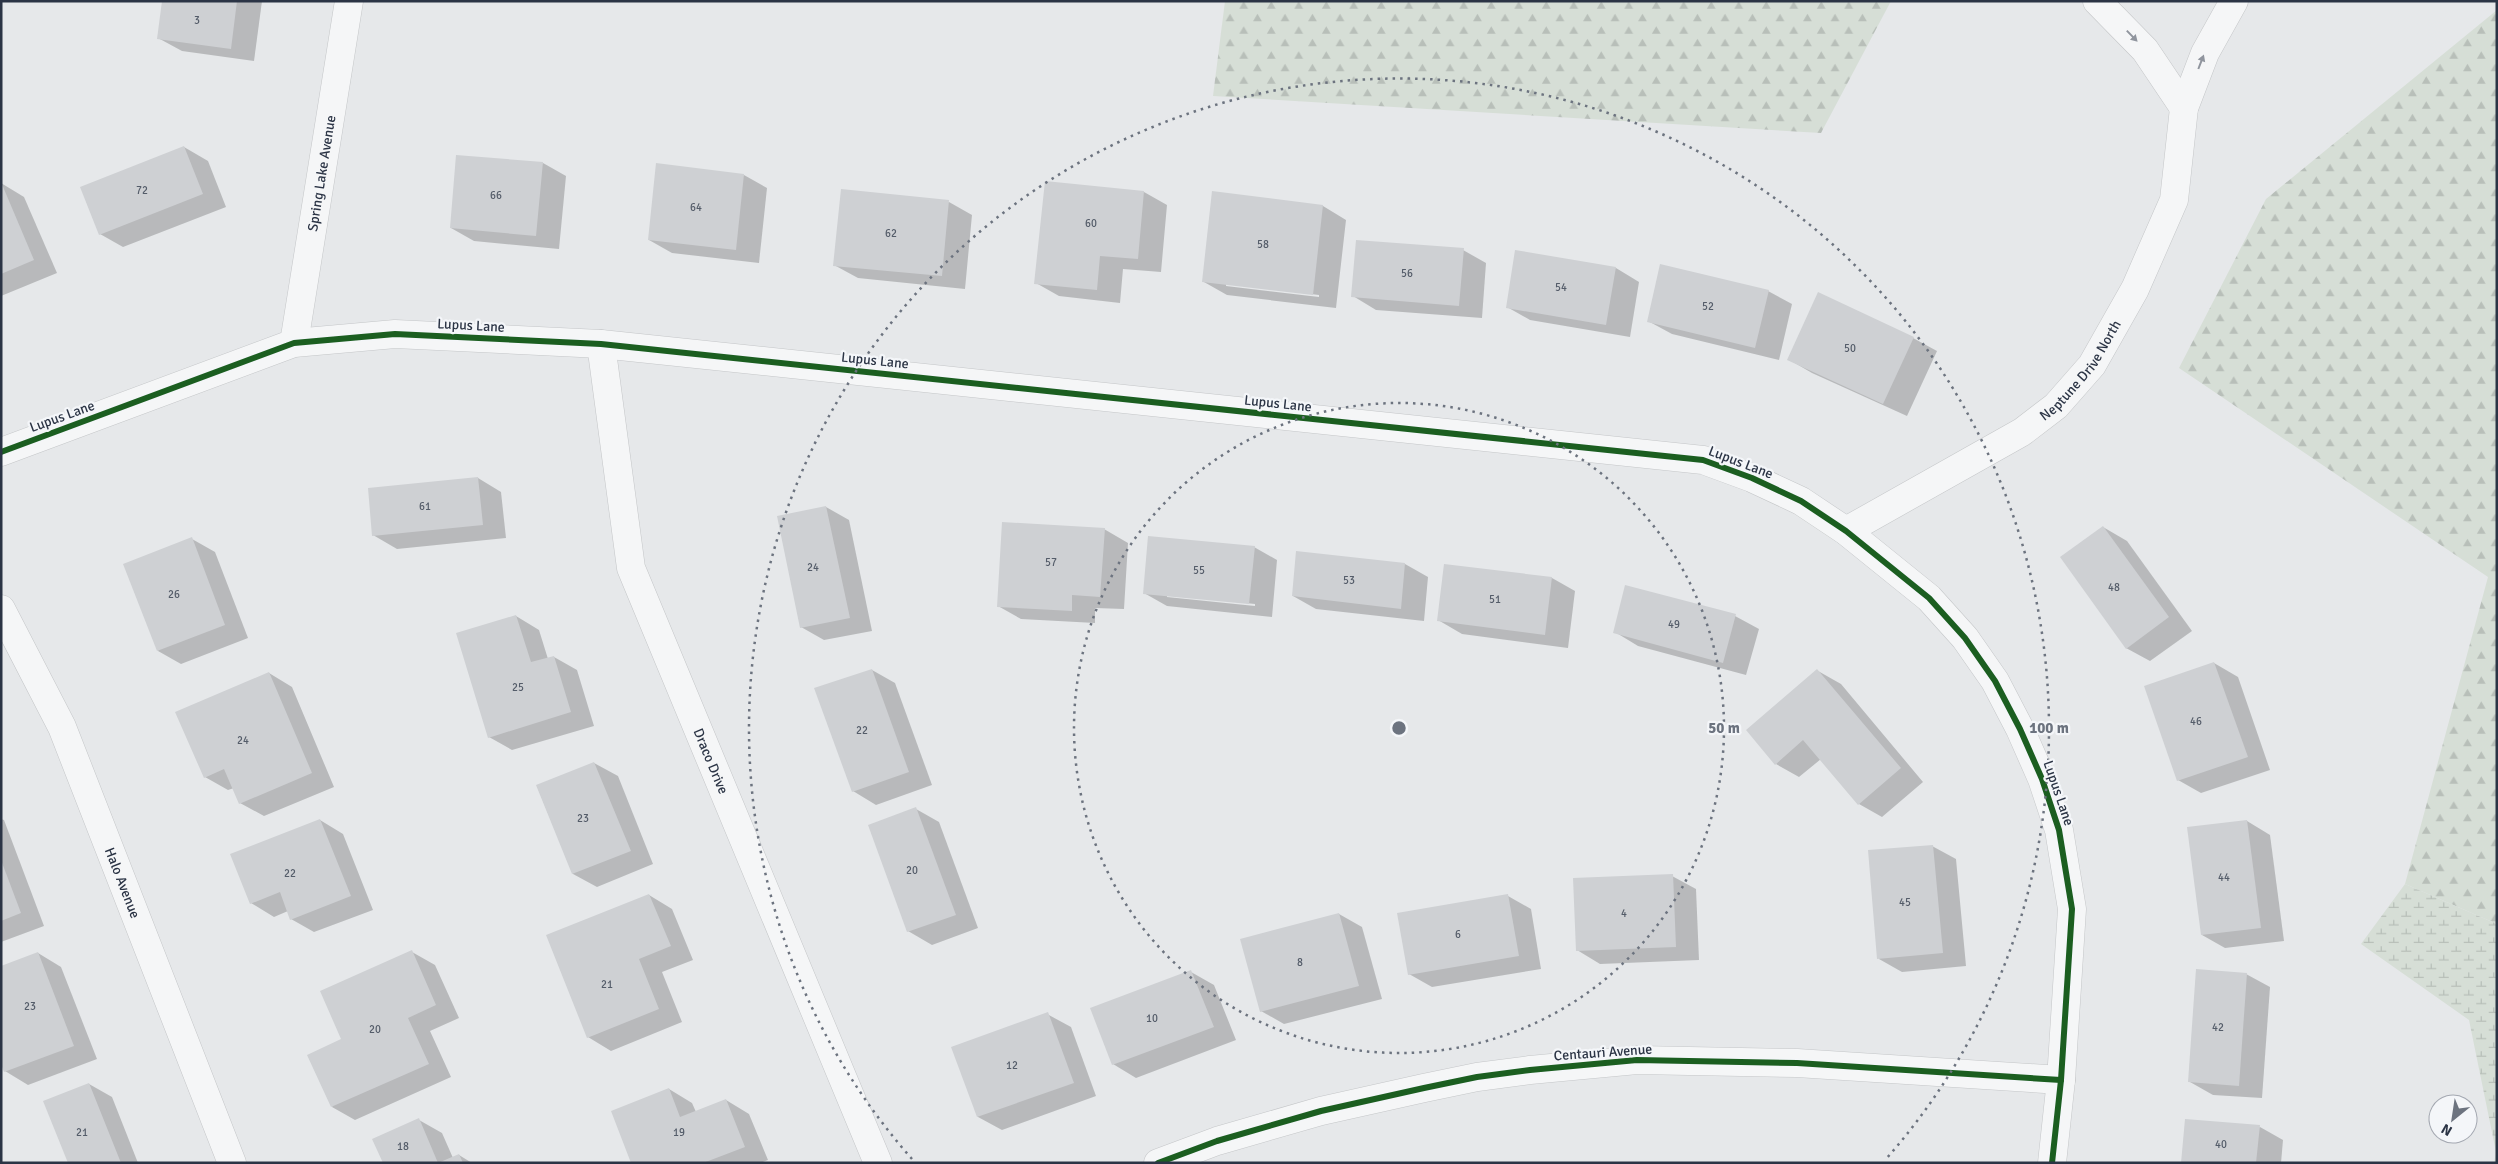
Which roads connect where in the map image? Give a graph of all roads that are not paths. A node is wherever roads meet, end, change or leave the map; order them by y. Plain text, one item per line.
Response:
1 (349, 1) edge
2 (2098, 1) edge
3 (2234, 1) edge
4 (2184, 108) junction
5 (294, 344) junction
6 (601, 344) junction
7 (1, 452) edge
8 (1846, 531) junction
9 (1, 609) edge
10 (2061, 1080) junction
11 (232, 1163) edge
12 (878, 1163) edge
13 (1158, 1163) edge
14 (2052, 1163) edge

1 - 5 street, Spring Lake Avenue
2 -> 4 street
4 -> 3 street, Neptune Drive North
4 - 8 street, Neptune Drive North
5 - 6 street, Lupus Lane
5 - 7 street, Lupus Lane
6 - 8 street, Lupus Lane
6 - 12 street, Draco Drive
8 - 10 street, Lupus Lane
9 - 11 street, Halo Avenue
10 - 13 street, Centauri Avenue
10 - 14 street, Lupus Lane

